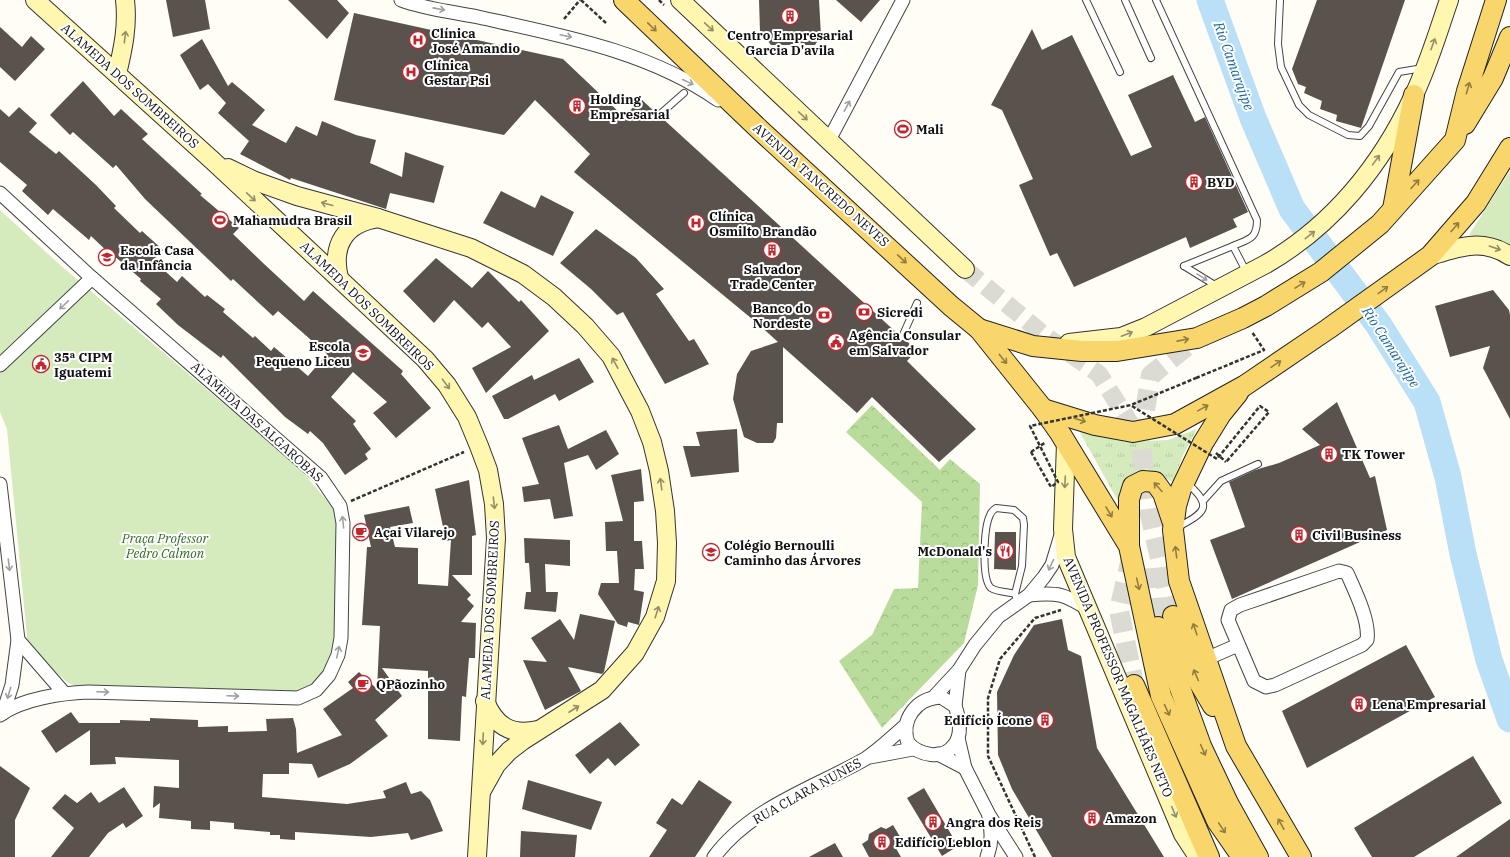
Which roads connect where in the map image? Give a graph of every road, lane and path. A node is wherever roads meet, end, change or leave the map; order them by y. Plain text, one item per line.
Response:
1 (35, 0) edge
2 (125, 0) edge
3 (401, 0) edge
4 (580, 0) edge
5 (624, 0) edge
6 (680, 0) edge
7 (903, 0) edge
8 (1086, 0) edge
9 (1126, 0) edge
10 (1156, 0) edge
11 (1280, 0) edge
12 (1450, 0) edge
13 (1496, 0) edge
14 (564, 19) dead end
15 (606, 23) dead end
16 (1510, 37) edge
17 (1151, 58) dead end
18 (1424, 68) junction
19 (1120, 72) dead end
20 (117, 74) junction
21 (684, 93) dead end
22 (1414, 95) junction
23 (659, 115) dead end
24 (760, 130) junction
25 (829, 140) junction
26 (1455, 140) junction
27 (1510, 148) edge
28 (213, 161) junction
29 (0, 193) edge
30 (1394, 209) junction
31 (378, 218) junction
32 (1233, 246) junction
33 (1510, 256) edge
34 (1424, 260) junction
35 (965, 270) tunnel mouth
36 (1248, 274) junction
37 (92, 278) junction
38 (339, 278) junction
39 (1220, 289) junction
40 (917, 303) dead end
41 (1243, 318) junction
42 (979, 329) junction
43 (902, 337) dead end
44 (1033, 346) junction
45 (0, 365) edge
46 (1244, 386) junction
47 (1132, 405) junction
48 (1042, 409) junction
49 (1066, 443) junction
50 (479, 446) junction
51 (1031, 452) dead end
52 (1226, 462) dead end
53 (1258, 464) dead end
54 (1185, 481) junction
55 (0, 484) edge
56 (1203, 501) junction
57 (340, 506) junction
58 (1173, 526) junction
59 (1062, 529) junction
60 (1129, 546) junction
61 (1029, 595) junction
62 (1017, 598) junction
63 (1063, 609) dead end
64 (1088, 609) junction
65 (18, 640) junction
66 (1238, 645) junction
67 (1206, 659) junction
68 (959, 670) junction
69 (1134, 685) tunnel mouth
70 (64, 693) junction
71 (933, 698) junction
72 (485, 700) junction
73 (955, 706) junction
74 (2, 714) edge
75 (905, 726) junction
76 (541, 729) junction
77 (958, 738) junction
78 (1236, 746) junction
79 (913, 749) junction
80 (938, 754) junction
81 (866, 758) junction
82 (965, 768) junction
83 (481, 791) junction
84 (989, 815) junction
85 (477, 857) edge
86 (714, 857) edge
87 (987, 857) edge
88 (1016, 857) edge
89 (1035, 857) edge
90 (1198, 857) edge
91 (1210, 857) edge
92 (1242, 857) edge
93 (1258, 857) edge
94 (1301, 857) edge

1 - 20 street, ALAMEDA DOS SOMBREIROS
20 -> 2 street
3 -> 24 street
4 - 14 path
4 - 15 path
5 -> 24 main road, AVENIDA TANCREDO NEVES
6 -> 25 street
25 -> 7 street
8 - 19 lane
9 - 17 lane
10 - 32 lane
11 - 18 lane
18 -> 12 street, AVENIDA TANCREDO NEVES
26 -> 13 main road, AVENIDA TANCREDO NEVES
16 - 26 main road
18 - 22 street, AVENIDA TANCREDO NEVES
20 - 28 street, ALAMEDA DOS SOMBREIROS
21 - 23 lane
22 - 30 main road
36 -> 22 street, AVENIDA TANCREDO NEVES
24 -> 42 main road, AVENIDA TANCREDO NEVES
25 - 35 street
30 -> 26 main road, AVENIDA TANCREDO NEVES
34 -> 27 main road
31 -> 28 street
28 -> 38 street, ALAMEDA DOS SOMBREIROS
29 - 37 street, ALAMEDA DAS ALGAROBAS
41 -> 30 main road, AVENIDA TANCREDO NEVES
31 - 38 street
76 -> 31 street
32 - 36 lane
32 -> 39 lane
34 -> 33 street
46 -> 34 main road
36 - 39 street, AVENIDA TANCREDO NEVES
37 -> 45 street
37 - 57 street, ALAMEDA DAS ALGAROBAS
38 -> 50 street, ALAMEDA DOS SOMBREIROS
44 -> 39 street, AVENIDA TANCREDO NEVES
40 - 43 lane
44 -> 41 main road, AVENIDA TANCREDO NEVES
41 - 47 path, bridge
42 - 44 main road, AVENIDA TANCREDO NEVES
42 -> 48 main road
48 -> 46 main road
46 - 54 main road
47 - 51 path, bridge
47 - 52 path, bridge
48 - 49 main road
49 -> 59 street, AVENIDA PROFESSOR MAGALHÃES NETO
49 -> 60 main road
50 - 57 path
50 -> 72 street, ALAMEDA DOS SOMBREIROS
53 - 56 lane
54 - 56 lane
54 - 58 main road
55 -> 65 street
56 - 58 lane
70 -> 57 street, ALAMEDA DAS ALGAROBAS
58 -> 60 main road
67 -> 58 main road
59 -> 61 street
59 - 64 street, AVENIDA PROFESSOR MAGALHÃES NETO
60 -> 92 main road
61 - 62 street
61 - 64 street
62 - 62 lane
62 - 68 street
63 - 89 path
64 -> 90 street, AVENIDA PROFESSOR MAGALHÃES NETO
65 - 70 street
65 -> 74 street
66 - 66 street
66 - 67 street
67 - 78 main road
68 - 71 street
68 - 73 street
69 - 91 main road
70 - 74 street, ALAMEDA DAS ALGAROBAS
71 - 73 street
71 - 75 street
72 - 76 street
72 -> 83 street, ALAMEDA DOS SOMBREIROS
73 - 77 street
75 - 79 street
75 - 81 street, RUA CLARA NUNES
76 - 83 street
77 - 80 street
77 - 82 street
78 -> 93 main road
94 -> 78 main road
79 - 80 street
79 - 81 street, RUA CLARA NUNES
80 - 82 street
81 - 86 street, RUA CLARA NUNES
82 - 84 street
83 - 85 street, ALAMEDA DOS SOMBREIROS
84 - 87 street
84 - 88 street

